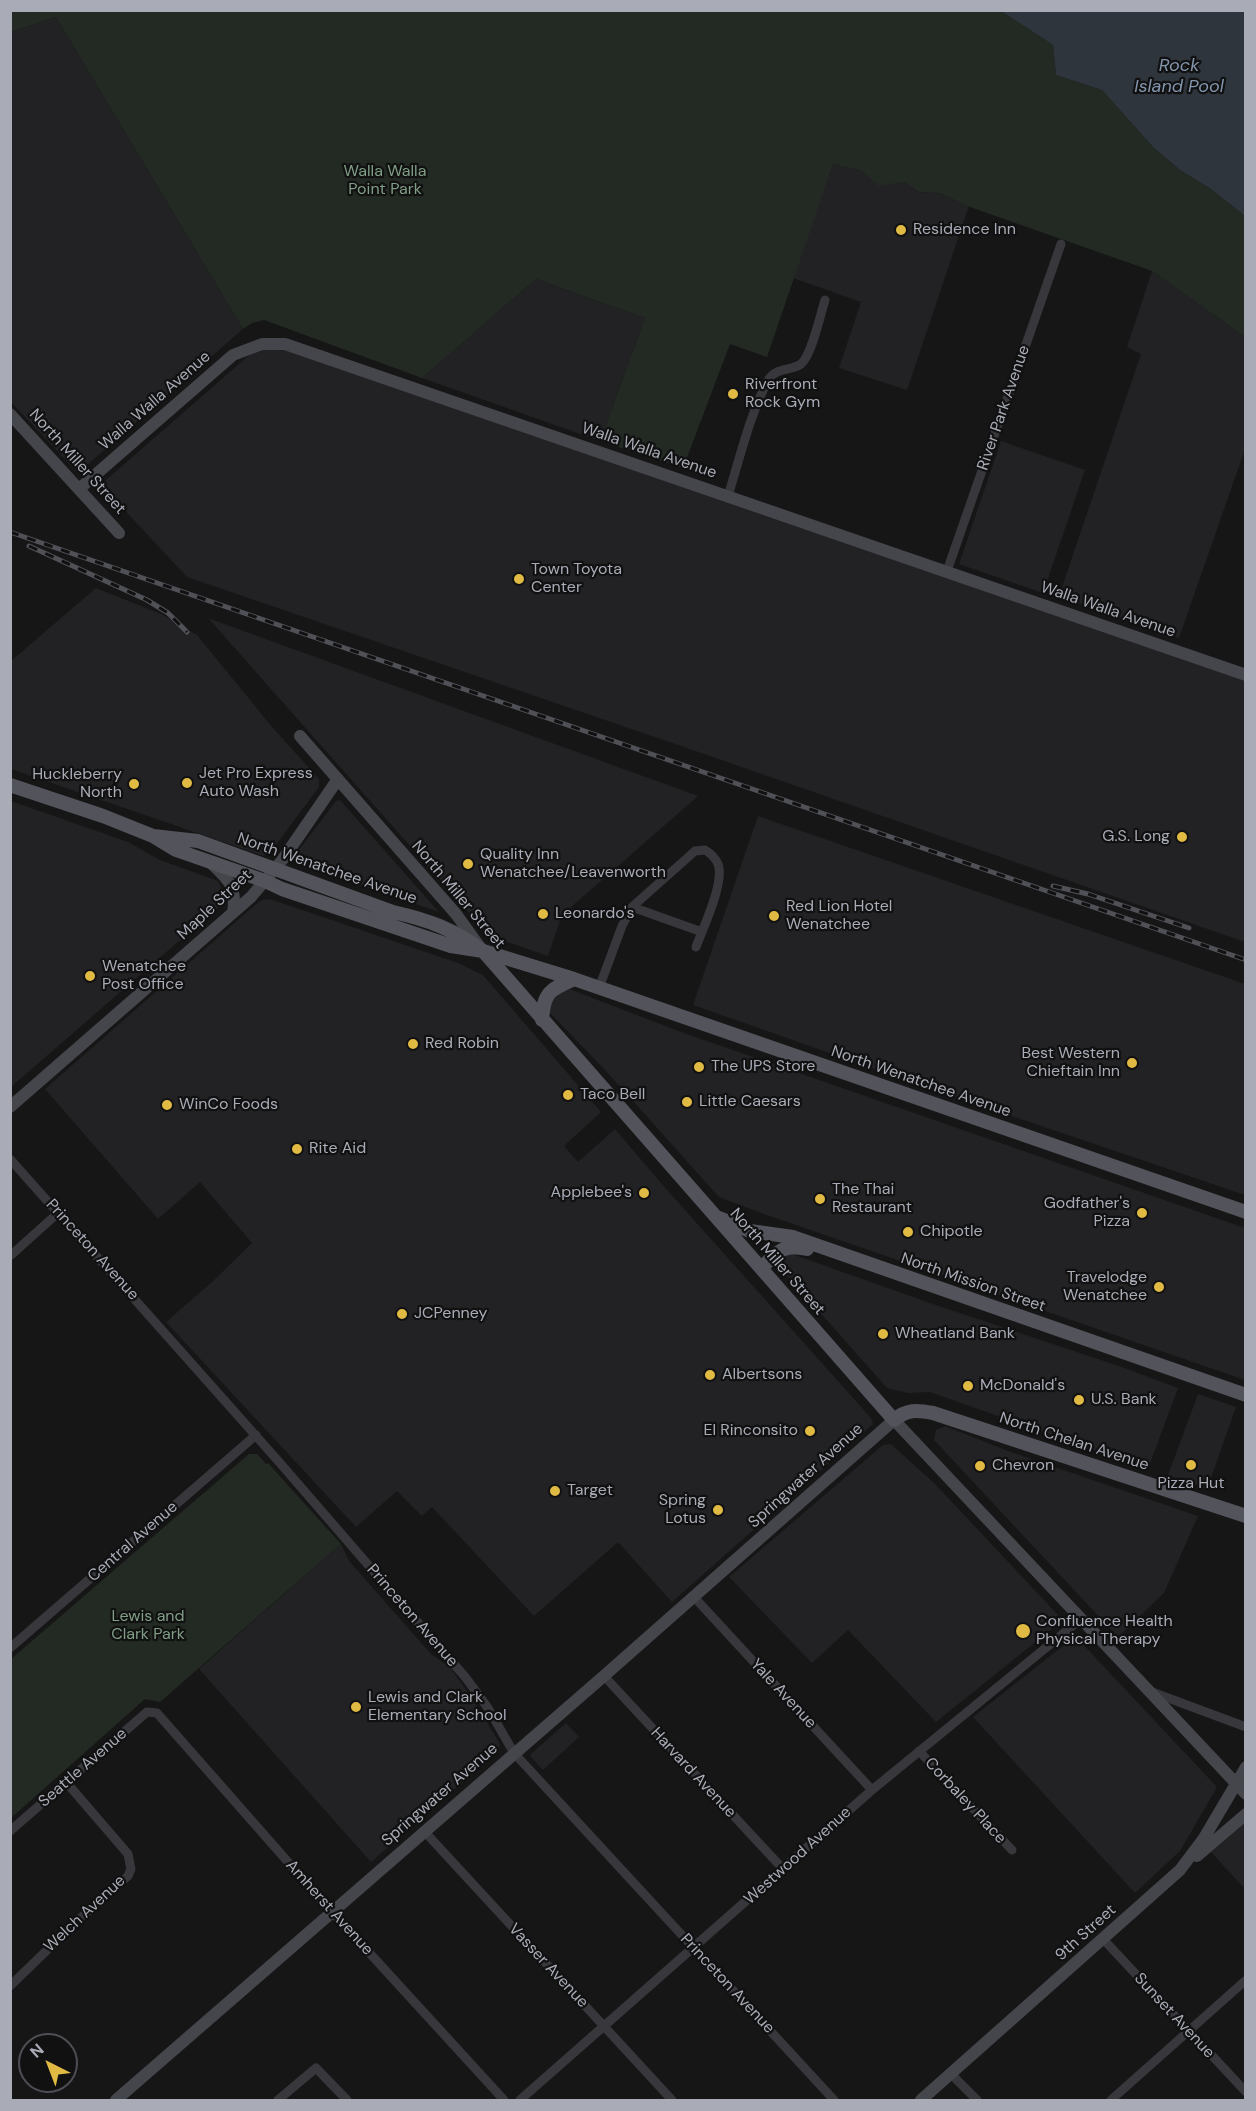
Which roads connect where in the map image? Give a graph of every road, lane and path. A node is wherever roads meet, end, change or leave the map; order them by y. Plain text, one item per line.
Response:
1 (1061, 244) dead end
2 (825, 300) dead end
3 (10, 414) edge
4 (79, 489) junction
5 (728, 496) junction
6 (119, 533) dead end
7 (947, 571) junction
8 (1245, 675) edge
9 (300, 736) dead end
10 (338, 779) junction
11 (10, 785) edge
12 (153, 836) junction
13 (210, 862) junction
14 (275, 869) junction
15 (265, 881) junction
16 (632, 907) junction
17 (233, 914) junction
18 (702, 932) junction
19 (696, 947) dead end
20 (483, 951) junction
21 (574, 979) junction
22 (599, 988) junction
23 (543, 1020) junction
24 (10, 1107) edge
25 (10, 1159) edge
26 (1245, 1212) edge
27 (58, 1213) junction
28 (714, 1216) junction
29 (827, 1250) junction
30 (10, 1256) edge
31 (760, 1268) junction
32 (1245, 1395) edge
33 (894, 1420) junction
34 (256, 1435) junction
35 (1245, 1516) edge
36 (694, 1597) junction
37 (1081, 1619) junction
38 (10, 1648) edge
39 (603, 1676) junction
40 (1149, 1691) junction
41 (157, 1713) joint
42 (1245, 1727) edge
43 (919, 1751) junction
44 (514, 1753) junction
45 (1245, 1767) edge
46 (66, 1782) junction
47 (1236, 1784) junction
48 (872, 1790) junction
49 (1245, 1794) edge
50 (1245, 1814) edge
51 (10, 1830) edge
52 (424, 1831) junction
53 (1012, 1850) dead end
54 (783, 1869) junction
55 (1180, 1870) junction
56 (332, 1912) junction
57 (1103, 1939) junction
58 (694, 1948) junction
59 (1245, 1980) edge
60 (10, 1986) edge
61 (604, 2027) junction
62 (1189, 2031) junction
63 (951, 2074) junction
64 (1245, 2092) edge
65 (116, 2100) edge
66 (278, 2100) edge
67 (347, 2100) edge
68 (504, 2100) edge
69 (520, 2100) edge
70 (672, 2100) edge
71 (834, 2100) edge
72 (921, 2100) edge
73 (976, 2100) edge
74 (1111, 2100) edge

1 - 7 street, River Park Avenue
2 - 5 street
3 - 4 street, North Miller Street
4 - 5 street, Walla Walla Avenue
4 - 6 street, North Miller Street
5 - 7 street, Walla Walla Avenue
7 - 8 street, Walla Walla Avenue
9 - 10 street, North Miller Street
10 - 14 street, Maple Street
10 - 20 street, North Miller Street
11 - 12 main road, North Wenatchee Avenue
12 - 13 main road, North Wenatchee Avenue
12 - 14 main road, North Wenatchee Avenue
13 - 15 main road, North Wenatchee Avenue
13 - 17 street
14 - 15 street, Maple Street
14 - 20 main road, North Wenatchee Avenue
15 - 17 street, Maple Street
15 - 20 main road, North Wenatchee Avenue
16 - 18 street
16 - 18 street
16 - 22 street
17 - 24 street, Maple Street
18 - 19 street
20 - 21 main road, North Wenatchee Avenue
20 - 23 main road, North Miller Street
21 - 22 main road, North Wenatchee Avenue
21 - 23 main road
22 - 26 main road, North Wenatchee Avenue
23 - 28 main road, North Miller Street
25 - 27 street, Princeton Avenue
27 - 30 street
27 - 34 street, Princeton Avenue
28 - 29 main road, North Mission Street
28 - 31 main road, North Miller Street
29 - 31 main road, North Mission Street
29 - 32 main road, North Mission Street
31 - 33 main road, North Miller Street
33 - 35 main road, North Chelan Avenue
33 - 36 street, Springwater Avenue
33 - 37 street, North Miller Street
34 - 38 street, Central Avenue
34 - 44 street, Princeton Avenue
36 - 39 street, Springwater Avenue
36 - 48 street, Yale Avenue
37 - 40 street, North Miller Street
37 - 43 street, Westwood Avenue
39 - 44 street, Springwater Avenue
39 - 54 street, Harvard Avenue
40 - 42 street
40 - 47 street, North Miller Street
41 - 46 street, Seattle Avenue
41 - 56 street, Amherst Avenue
43 - 48 street, Westwood Avenue
43 - 53 street, Corbaley Place
44 - 52 street, Springwater Avenue
44 - 58 street, Princeton Avenue
45 - 47 street, 9th Street
46 - 51 street, Seattle Avenue
46 - 60 street, Welch Avenue
47 - 49 street, North Miller Street
47 - 55 street, 9th Street
48 - 54 street, Westwood Avenue
50 - 55 street
52 - 56 street, Springwater Avenue
52 - 61 street, Vasser Avenue
54 - 58 street, Westwood Avenue
55 - 57 street, 9th Street
56 - 65 street, Springwater Avenue
56 - 68 street, Amherst Avenue
57 - 62 street, Sunset Avenue
57 - 63 street, 9th Street
58 - 61 street, Westwood Avenue
58 - 71 street, Princeton Avenue
59 - 62 street
61 - 69 street, Westwood Avenue
61 - 70 street, Vasser Avenue
62 - 64 street, Sunset Avenue
62 - 74 street
63 - 72 street, 9th Street
63 - 73 street
66 - 67 street

